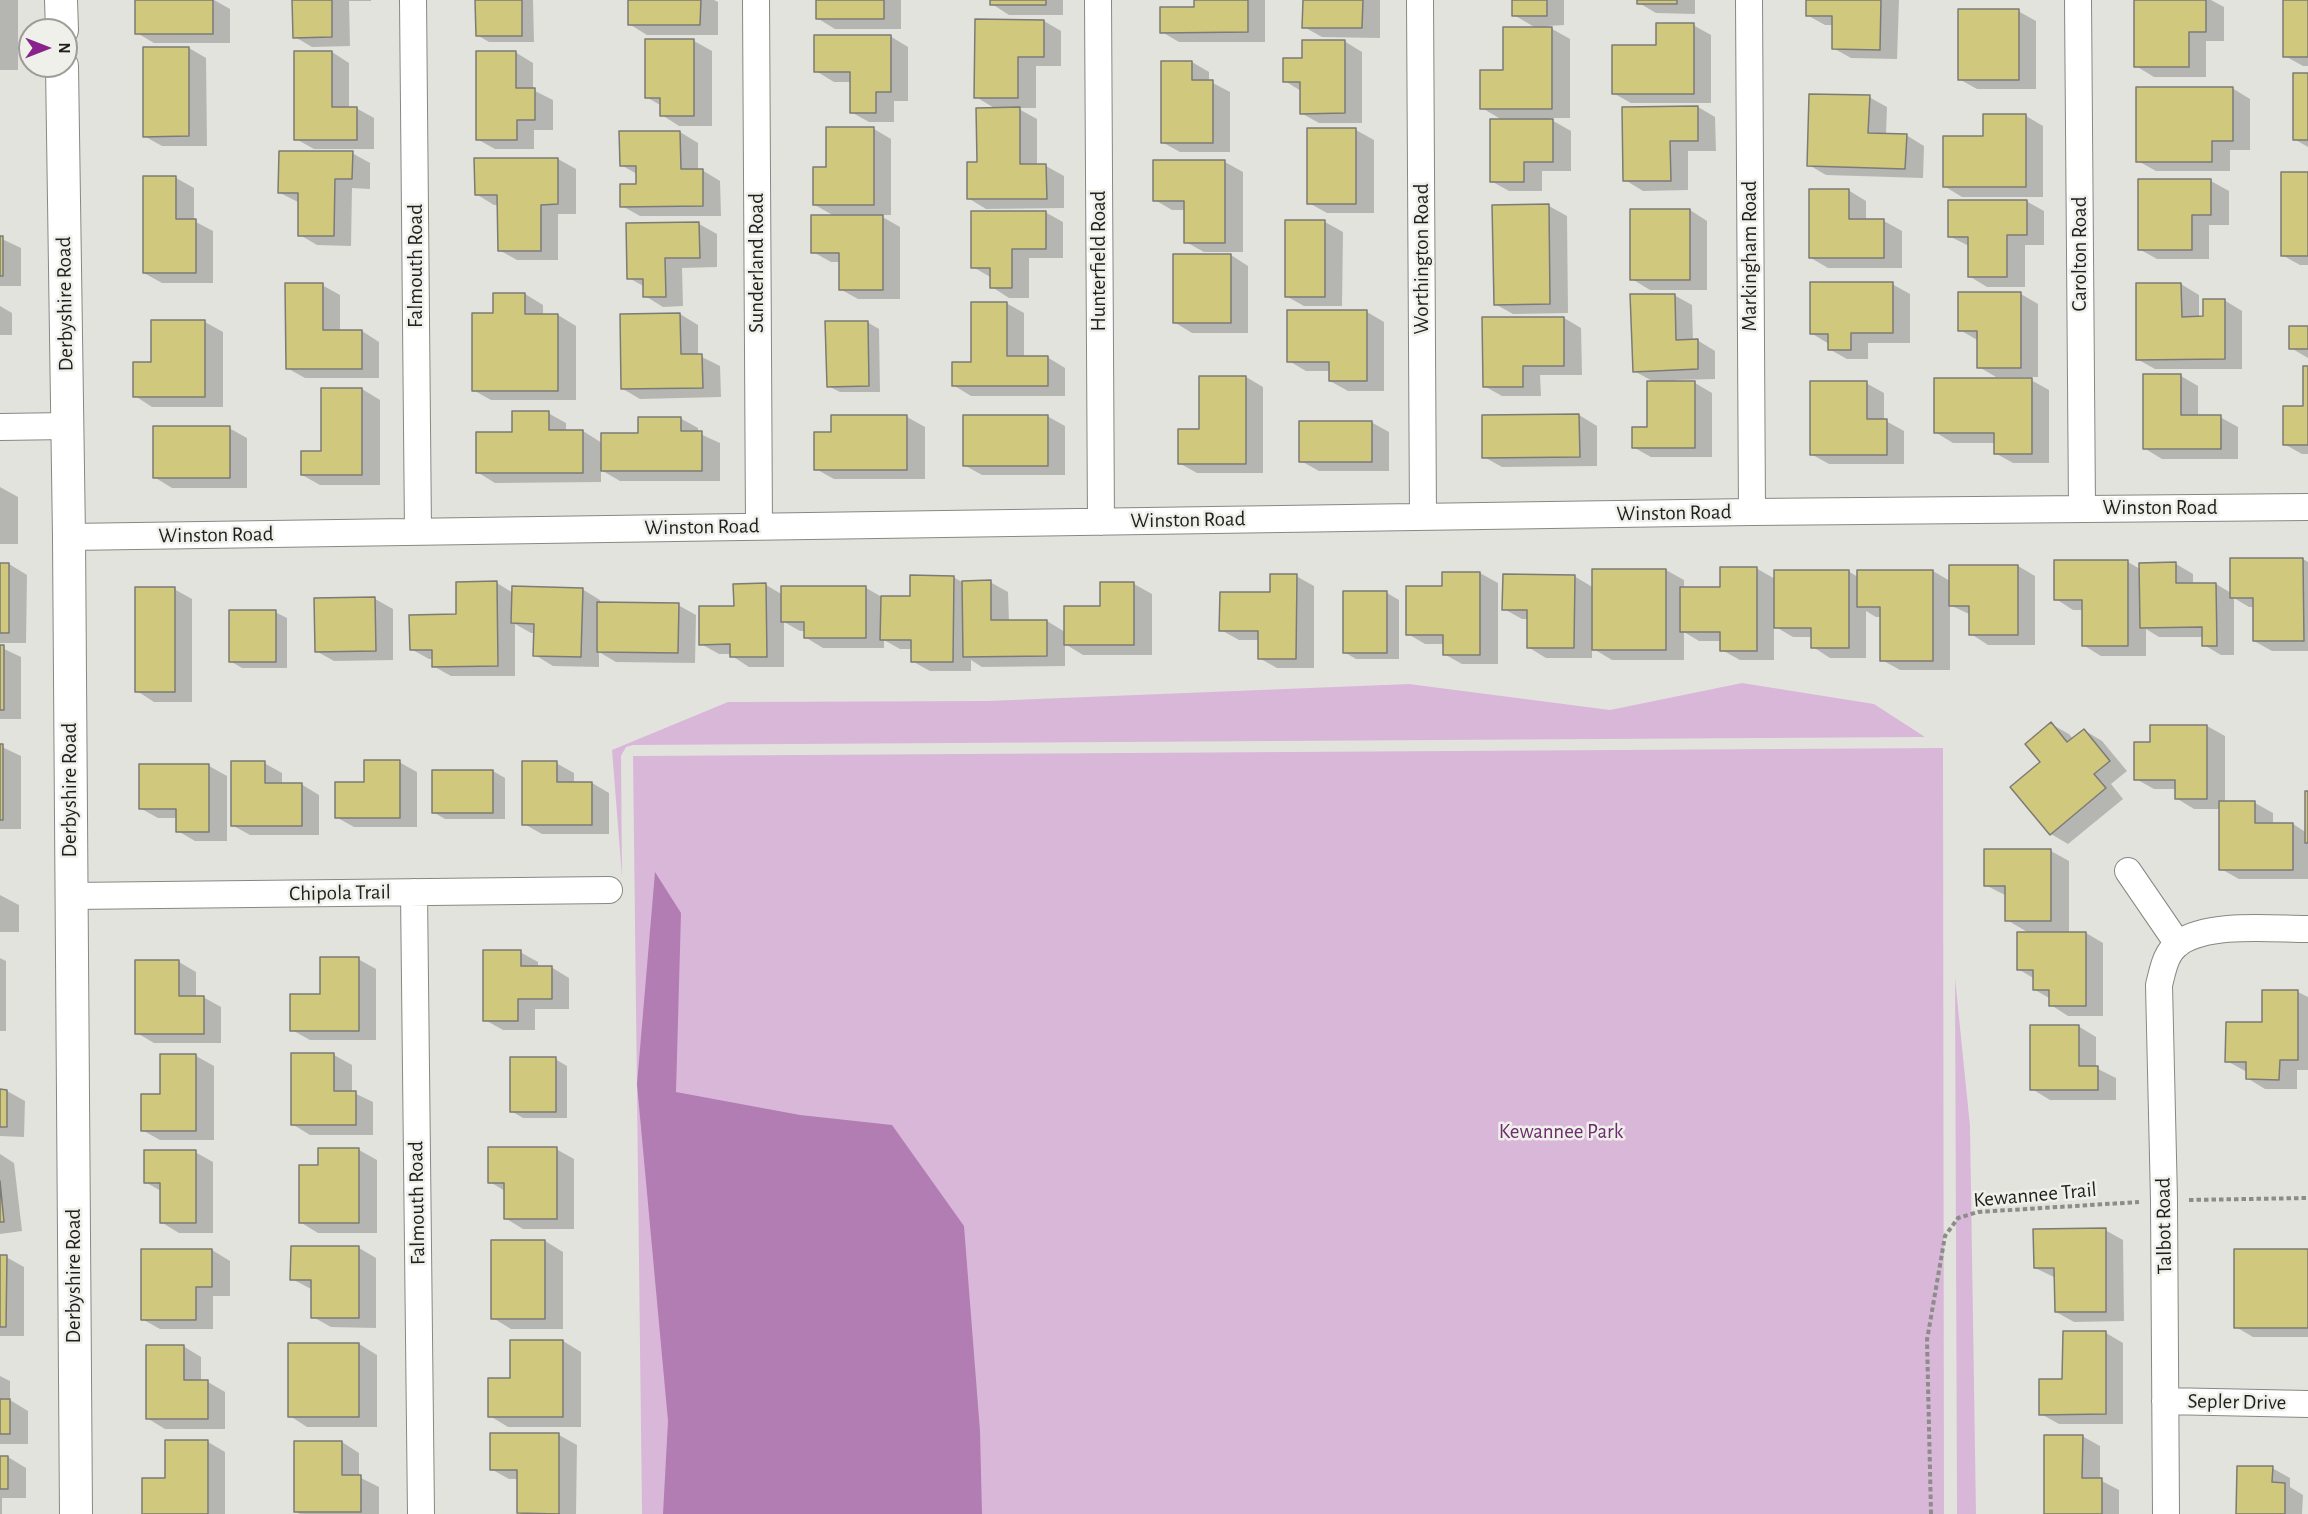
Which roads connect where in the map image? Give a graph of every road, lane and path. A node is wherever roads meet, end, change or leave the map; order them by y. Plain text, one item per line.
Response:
1 (61, 0) edge
2 (413, 0) edge
3 (756, 0) edge
4 (1098, 0) edge
5 (1420, 0) edge
6 (1749, 0) edge
7 (2078, 0) edge
8 (62, 18) edge
9 (62, 78) edge
10 (67, 426) junction
11 (0, 427) edge
12 (2308, 507) edge
13 (2082, 508) junction
14 (1752, 512) junction
15 (1424, 517) junction
16 (1101, 522) junction
17 (759, 526) junction
18 (418, 532) junction
19 (69, 537) junction
20 (2128, 871) dead end
21 (609, 890) dead end
22 (414, 892) junction
23 (71, 896) junction
24 (2308, 929) edge
25 (2178, 944) junction
26 (2308, 1198) edge
27 (2164, 1200) junction
28 (2165, 1401) junction
29 (2308, 1404) edge
30 (76, 1514) edge
31 (421, 1514) edge
32 (1931, 1514) edge
33 (2166, 1514) edge

1 - 8 street
2 - 18 street, Falmouth Road
3 - 17 street, Sunderland Road
4 - 16 street, Hunterfield Road
5 - 15 street, Worthington Road
6 - 14 street, Markingham Road
7 - 13 street, Carolton Road
9 - 10 street, Derbyshire Road
10 - 11 street
10 - 19 street, Derbyshire Road
12 - 13 street, Winston Road
13 - 14 street, Winston Road
14 - 15 street, Winston Road
15 - 16 street, Winston Road
16 - 17 street, Winston Road
17 - 18 street, Winston Road
18 - 19 street, Winston Road
19 - 23 street, Derbyshire Road
20 - 25 street
21 - 22 street, Chipola Trail
22 - 23 street, Chipola Trail
22 - 31 street, Falmouth Road
23 - 30 street, Derbyshire Road
24 - 25 street
25 - 27 street, Talbot Road
26 - 27 path, Kewannee Trail
27 - 28 street, Talbot Road
27 - 32 path, Kewannee Trail
28 - 29 street, Sepler Drive
28 - 33 street, Talbot Road

